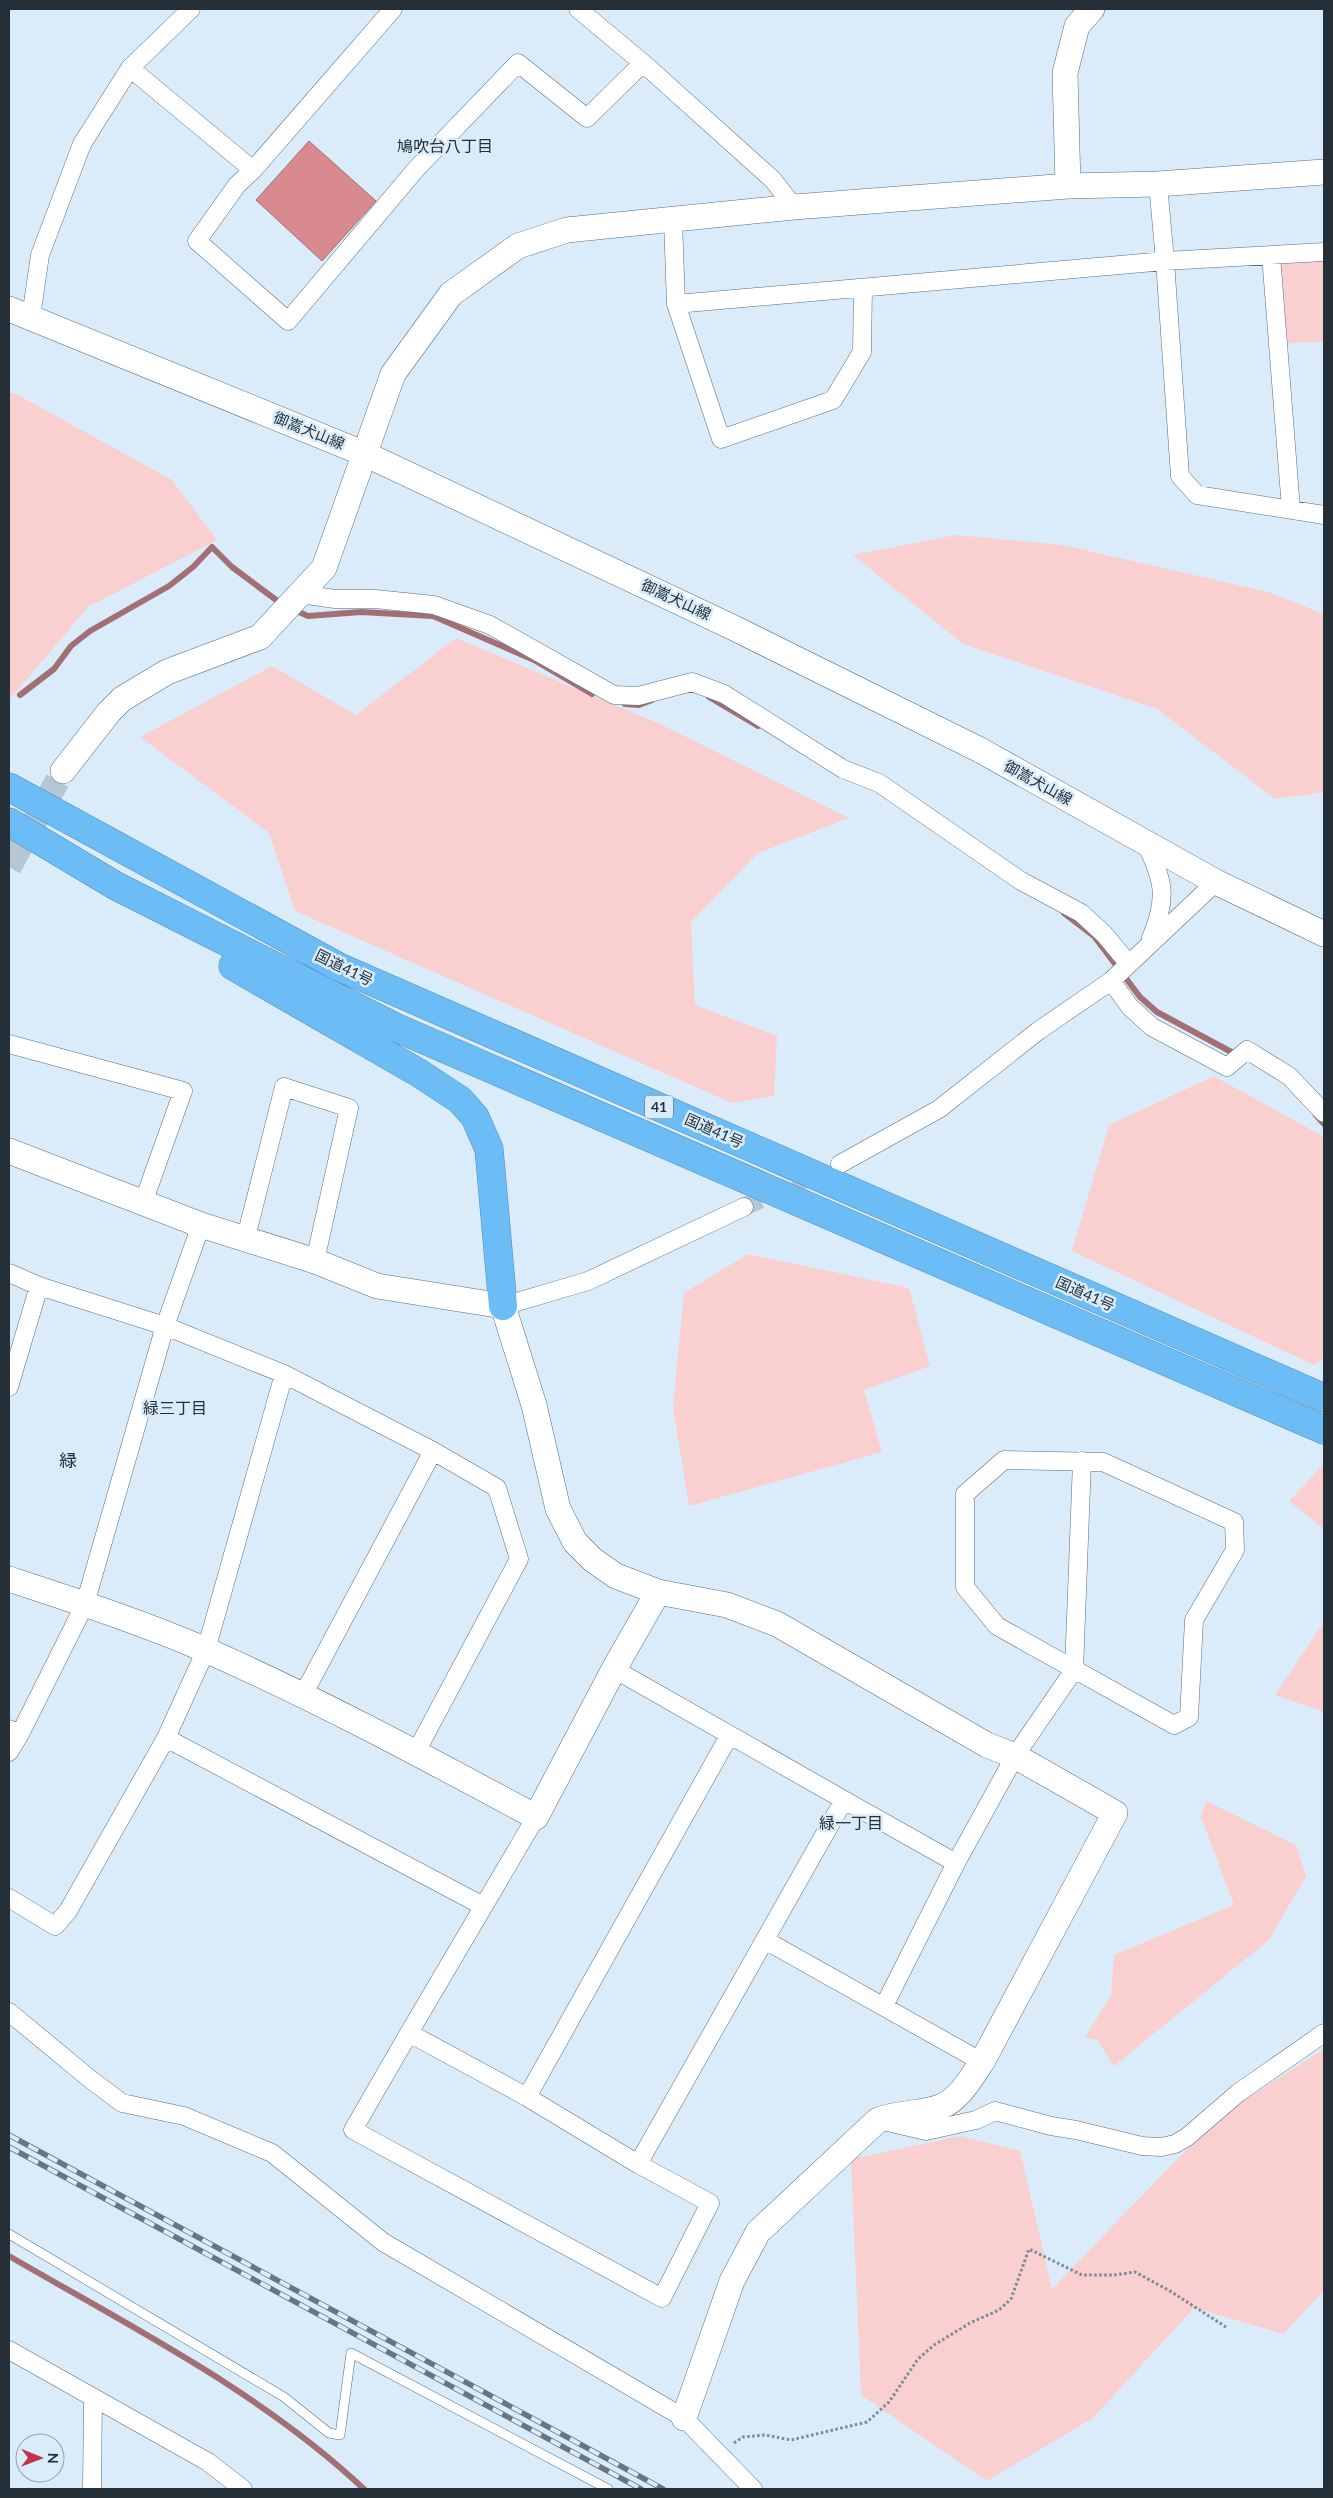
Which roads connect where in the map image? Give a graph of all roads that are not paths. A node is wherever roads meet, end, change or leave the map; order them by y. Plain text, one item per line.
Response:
1 (191, 9) edge
2 (393, 9) edge
3 (578, 9) edge
4 (1092, 9) edge
5 (644, 63) junction
6 (130, 68) junction
7 (253, 170) junction
8 (1324, 172) edge
9 (1158, 184) junction
10 (1068, 186) junction
11 (794, 207) junction
12 (672, 220) junction
13 (1324, 252) edge
14 (1271, 255) junction
15 (1165, 260) junction
16 (863, 288) junction
17 (676, 304) junction
18 (20, 313) edge
19 (365, 454) junction
20 (1291, 509) junction
21 (1324, 515) edge
22 (300, 594) junction
23 (64, 771) tunnel mouth
24 (9, 786) edge
25 (9, 822) edge
26 (1145, 842) junction
27 (1216, 882) junction
28 (116, 886) junction
29 (1324, 934) edge
30 (1148, 945) junction
31 (1128, 963) junction
32 (1111, 981) junction
33 (9, 1044) edge
34 (1324, 1113) edge
35 (9, 1151) edge
36 (840, 1164) dead end
37 (143, 1203) junction
38 (744, 1207) tunnel mouth
39 (201, 1225) junction
40 (246, 1238) junction
41 (315, 1261) junction
42 (9, 1273) edge
43 (39, 1286) junction
44 (503, 1306) junction
45 (165, 1326) junction
46 (284, 1374) junction
47 (9, 1387) edge
48 (1324, 1398) edge
49 (1324, 1430) edge
50 (433, 1451) junction
51 (1082, 1461) junction
52 (9, 1579) edge
53 (658, 1592) junction
54 (85, 1604) junction
55 (206, 1650) junction
56 (614, 1668) junction
57 (1074, 1670) junction
58 (303, 1694) junction
59 (14, 1731) edge
60 (729, 1736) junction
61 (166, 1738) junction
62 (9, 1752) edge
63 (416, 1752) junction
64 (1015, 1756) junction
65 (844, 1800) junction
66 (536, 1817) junction
67 (956, 1862) junction
68 (9, 1898) edge
69 (483, 1906) junction
70 (765, 1940) junction
71 (884, 2006) junction
72 (9, 2012) edge
73 (409, 2033) junction
74 (1324, 2033) edge
75 (982, 2062) junction
76 (527, 2096) junction
77 (878, 2120) junction
78 (638, 2164) junction
79 (9, 2234) edge
80 (9, 2350) edge
81 (93, 2398) junction
82 (684, 2418) junction
83 (222, 2471) junction
84 (92, 2489) edge
85 (222, 2489) edge
86 (243, 2489) edge
87 (608, 2489) edge
88 (753, 2489) edge

1 - 6 street
2 - 7 street
3 - 5 street
4 - 10 street
5 - 7 street
5 - 11 street
6 - 7 street
6 - 18 street
8 - 9 street
9 - 10 street
9 - 15 street
10 - 11 street
11 - 12 street
12 - 17 street
12 - 19 street
13 - 14 street
14 - 15 street
14 - 20 street
15 - 16 street
15 - 20 street
16 - 17 street
16 - 17 street
18 - 19 street, 御嵩犬山線
19 - 22 street
19 - 26 street, 御嵩犬山線
20 - 21 street
22 - 23 street
22 - 31 street
24 - 48 highway, 国道41号 / 41
25 - 28 highway, 国道41号 / 41
26 - 27 street, 御嵩犬山線
26 - 30 street
27 - 29 street, 御嵩犬山線
27 - 30 street
28 - 44 highway
28 - 49 highway, 国道41号 / 41
30 - 31 street
31 - 32 street
32 - 34 street
32 - 36 street
33 - 37 street
35 - 37 street
37 - 39 street
38 - 44 street
39 - 40 street
39 - 45 street
40 - 41 street
40 - 41 street
41 - 44 street
42 - 43 street
43 - 45 street
43 - 47 street
44 - 53 street
45 - 46 street
45 - 54 street
46 - 50 street
46 - 55 street
50 - 58 street
50 - 63 street
51 - 57 street
51 - 57 street
51 - 57 street
52 - 54 street
53 - 56 street
53 - 64 street
54 - 55 street
54 - 59 street
55 - 58 street
55 - 61 street
56 - 60 street
56 - 66 street
57 - 64 street
58 - 63 street
59 - 62 street
60 - 65 street
60 - 76 street
61 - 68 street
61 - 69 street
63 - 66 street
64 - 67 street
64 - 75 street
65 - 67 street
65 - 70 street
66 - 69 street
67 - 71 street
69 - 73 street
70 - 71 street
70 - 78 street
71 - 75 street
72 - 82 street
73 - 76 street
73 - 78 street
74 - 77 street
75 - 77 street
76 - 78 street
77 - 82 street
79 - 87 lane
80 - 81 street
81 - 83 street
81 - 84 street
82 - 88 street
83 - 85 street
83 - 86 street

